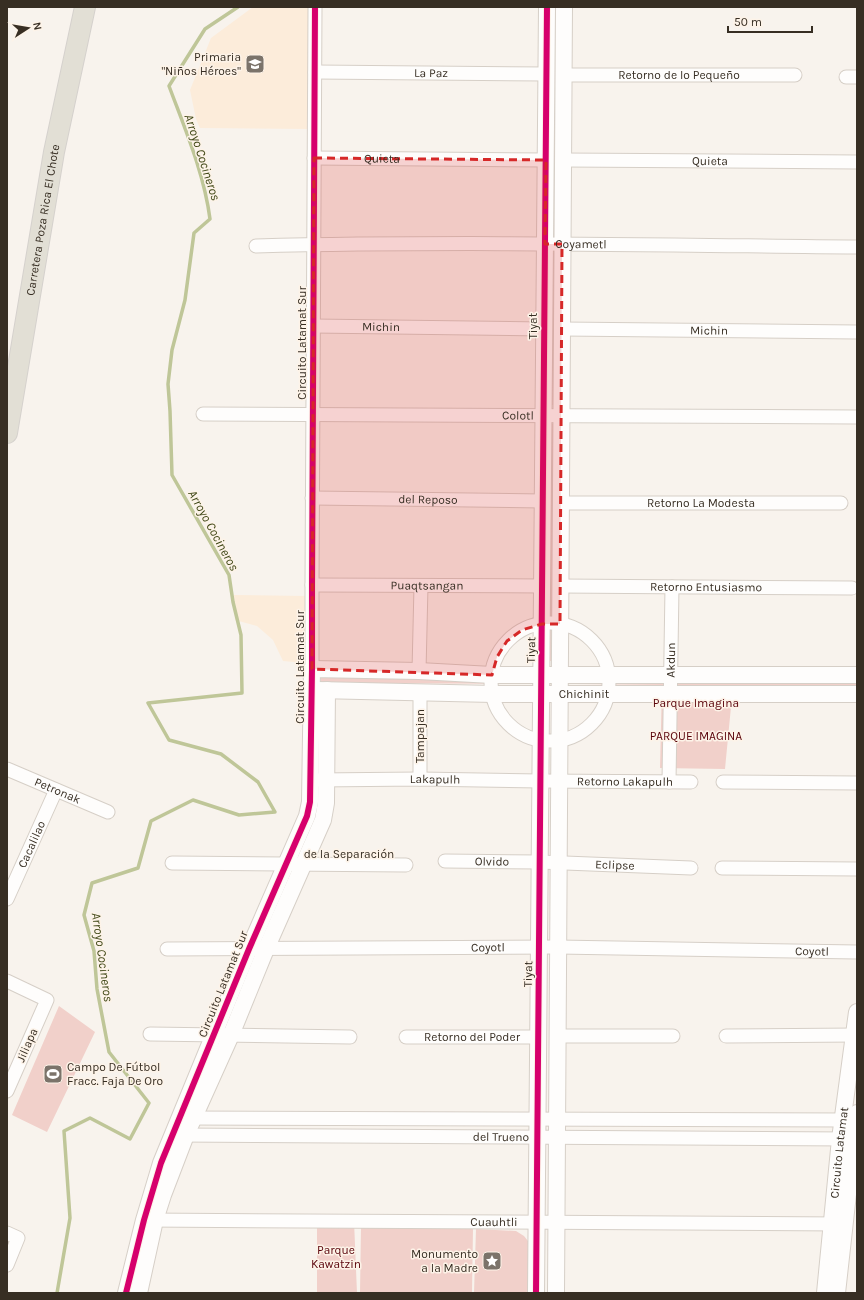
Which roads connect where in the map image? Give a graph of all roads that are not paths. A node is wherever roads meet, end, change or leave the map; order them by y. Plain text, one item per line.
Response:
1 (85, 7) edge
2 (315, 7) edge
3 (547, 7) edge
4 (564, 7) edge
5 (315, 72) junction
6 (547, 74) junction
7 (563, 75) junction
8 (795, 75) dead end
9 (546, 120) junction
10 (563, 121) junction
11 (314, 158) junction
12 (546, 160) junction
13 (563, 160) junction
14 (857, 162) edge
15 (545, 244) junction
16 (562, 244) junction
17 (314, 245) junction
18 (256, 246) dead end
19 (857, 247) edge
20 (313, 326) junction
21 (544, 329) junction
22 (562, 329) junction
23 (857, 332) edge
24 (203, 414) dead end
25 (313, 414) junction
26 (544, 415) junction
27 (561, 416) junction
28 (857, 417) edge
29 (7, 434) edge
30 (312, 498) junction
31 (543, 501) junction
32 (560, 503) junction
33 (841, 503) dead end
34 (543, 533) junction
35 (560, 534) junction
36 (312, 585) junction
37 (421, 586) junction
38 (542, 586) junction
39 (560, 586) junction
40 (672, 587) junction
41 (852, 588) dead end
42 (542, 624) junction
43 (560, 624) junction
44 (312, 669) junction
45 (419, 671) junction
46 (492, 675) junction
47 (541, 675) junction
48 (559, 675) junction
49 (609, 675) junction
50 (671, 675) junction
51 (857, 675) edge
52 (311, 690) junction
53 (328, 690) junction
54 (420, 693) junction
55 (493, 694) junction
56 (541, 694) junction
57 (559, 694) junction
58 (608, 694) junction
59 (670, 694) junction
60 (857, 694) edge
61 (541, 740) junction
62 (559, 740) junction
63 (7, 769) edge
64 (420, 779) junction
65 (319, 780) junction
66 (540, 781) junction
67 (559, 781) junction
68 (669, 782) junction
69 (691, 782) dead end
70 (723, 782) dead end
71 (857, 783) edge
72 (56, 790) junction
73 (108, 812) dead end
74 (444, 861) dead end
75 (540, 862) junction
76 (172, 863) dead end
77 (558, 863) junction
78 (286, 864) junction
79 (303, 864) junction
80 (406, 865) dead end
81 (691, 868) dead end
82 (722, 868) dead end
83 (857, 869) edge
84 (7, 899) edge
85 (539, 947) junction
86 (558, 947) junction
87 (166, 948) dead end
88 (249, 949) junction
89 (266, 949) junction
90 (857, 952) edge
91 (7, 981) edge
92 (857, 1012) edge
93 (150, 1034) dead end
94 (214, 1035) junction
95 (231, 1035) junction
96 (855, 1035) edge
97 (538, 1036) junction
98 (557, 1036) junction
99 (674, 1036) dead end
100 (726, 1036) dead end
101 (406, 1037) dead end
102 (350, 1038) dead end
103 (7, 1091) edge
104 (187, 1118) junction
105 (852, 1118) edge
106 (538, 1119) junction
107 (556, 1119) junction
108 (179, 1135) junction
109 (538, 1137) junction
110 (557, 1137) junction
111 (847, 1139) junction
112 (150, 1220) junction
113 (537, 1222) junction
114 (556, 1222) junction
115 (838, 1224) junction
116 (12, 1235) edge
117 (7, 1265) edge
118 (126, 1293) edge
119 (139, 1293) edge
120 (536, 1293) edge
121 (556, 1293) edge
122 (825, 1293) edge
123 (837, 1293) edge

1 - 29 main road, Carretera Poza Rica El Chote
2 - 5 street, Circuito Latamat Sur
3 - 6 street, Tiyat
4 - 7 street
5 - 6 street, La Paz
5 - 11 street, Circuito Latamat Sur
6 - 9 street, Tiyat
7 - 8 street, Retorno de lo Pequeño
7 - 10 street
9 - 10 street
9 - 12 street, Tiyat
10 - 13 street
11 - 12 street, Quieta
11 - 17 street, Circuito Latamat Sur
12 - 15 street, Tiyat
13 - 14 street, Quieta
13 - 16 street
15 - 16 street, Coyametl
15 - 17 street, Coyametl
15 - 21 street, Tiyat
16 - 19 street, Coyametl
16 - 22 street
17 - 18 street, Coyametl
17 - 20 street, Circuito Latamat Sur
20 - 21 street, Michin
20 - 25 street, Circuito Latamat Sur
21 - 26 street, Tiyat
22 - 23 street, Michin
22 - 27 street
24 - 25 street, Colotl
25 - 26 street, Colotl
25 - 30 street, Circuito Latamat Sur
26 - 27 street, Colotl
26 - 31 street, Tiyat
27 - 28 street, Colotl
27 - 32 street
30 - 31 street, del Reposo
30 - 36 street, Circuito Latamat Sur
31 - 34 street, Tiyat
32 - 33 street, Retorno La Modesta
32 - 35 street
34 - 35 street
34 - 38 street, Tiyat
35 - 39 street
36 - 37 street, Puaqtsangan
36 - 44 street, Circuito Latamat Sur
37 - 38 street, Puaqtsangan
37 - 45 street
38 - 42 street, Tiyat
39 - 40 street, Retorno Entusiasmo
39 - 43 street
40 - 41 street, Retorno Entusiasmo
40 - 50 street, Akdun
42 - 43 street
42 - 46 street
42 - 47 street, Tiyat
43 - 48 street
43 - 49 street
44 - 45 street, Chichinit
44 - 52 street, Circuito Latamat Sur
45 - 46 street, Chichinit
46 - 47 street, Chichinit
46 - 55 street
47 - 48 street, Chichinit
47 - 56 street, Tiyat
48 - 49 street, Chichinit
48 - 57 street
49 - 50 street, Chichinit
49 - 58 street
50 - 51 street, Chichinit
50 - 59 street, Akdun
52 - 53 street, Chichinit
52 - 65 street, Circuito Latamat Sur
53 - 54 street, Chichinit
53 - 65 street, Circuito Latamat Sur
54 - 55 street, Chichinit
54 - 64 street, Tampajan
55 - 56 street, Chichinit
55 - 61 street
56 - 57 street, Chichinit
56 - 61 street, Tiyat
57 - 58 street, Chichinit
57 - 62 street
58 - 59 street, Chichinit
58 - 62 street
59 - 60 street, Chichinit
59 - 68 street, Akdun
61 - 62 street
61 - 66 street, Tiyat
62 - 67 street
63 - 72 street, Petronak
64 - 65 street, Lakapulh
64 - 66 street, Lakapulh
65 - 78 street, Circuito Latamat Sur
65 - 79 street, Circuito Latamat Sur
66 - 67 street, Lakapulh
66 - 75 street, Tiyat
67 - 68 street, Retorno Lakapulh
67 - 77 street
68 - 69 street, Retorno Lakapulh
70 - 71 street
72 - 73 street, Petronak
72 - 84 street, Cacalilao
74 - 75 street, Olvido
75 - 77 street, Eclipse
75 - 85 street, Tiyat
76 - 78 street, de la Separación
77 - 81 street, Eclipse
77 - 86 street
78 - 79 street, de la Separación
78 - 88 street, Circuito Latamat Sur
79 - 80 street, de la Separación
79 - 89 street, Circuito Latamat Sur
82 - 83 street
85 - 86 street, Coyotl
85 - 89 street, Coyotl
85 - 97 street, Tiyat
86 - 90 street, Coyotl
86 - 98 street
87 - 88 street, Coyotl
88 - 89 street, Coyotl
88 - 94 street, Circuito Latamat Sur
89 - 95 street, Circuito Latamat Sur
91 - 103 street, Jiliapa
92 - 96 street, Circuito Latamat
93 - 94 street
94 - 95 street
94 - 104 street, Circuito Latamat Sur
95 - 102 street
95 - 104 street, Circuito Latamat Sur
96 - 100 street
96 - 105 street, Circuito Latamat
97 - 101 street, Retorno del Poder
97 - 106 street, Tiyat
98 - 99 street
98 - 107 street
104 - 106 street, del Trueno
104 - 108 street, Circuito Latamat Sur
105 - 107 street, del Trueno
105 - 111 street, Circuito Latamat
106 - 107 street, del Trueno
106 - 109 street, Tiyat
107 - 110 street
108 - 109 street, del Trueno
108 - 112 street, Circuito Latamat Sur
109 - 110 street, del Trueno
109 - 113 street, Tiyat
110 - 111 street, del Trueno
110 - 114 street
111 - 115 street, Circuito Latamat
112 - 113 street, Cuauhtli
112 - 118 street, Circuito Latamat Sur
112 - 119 street, Circuito Latamat Sur
113 - 114 street, Cuauhtli
113 - 120 street, Tiyat
114 - 115 street, Cuauhtli
114 - 121 street
115 - 122 street, Circuito Latamat
115 - 123 street, Circuito Latamat
116 - 117 street

